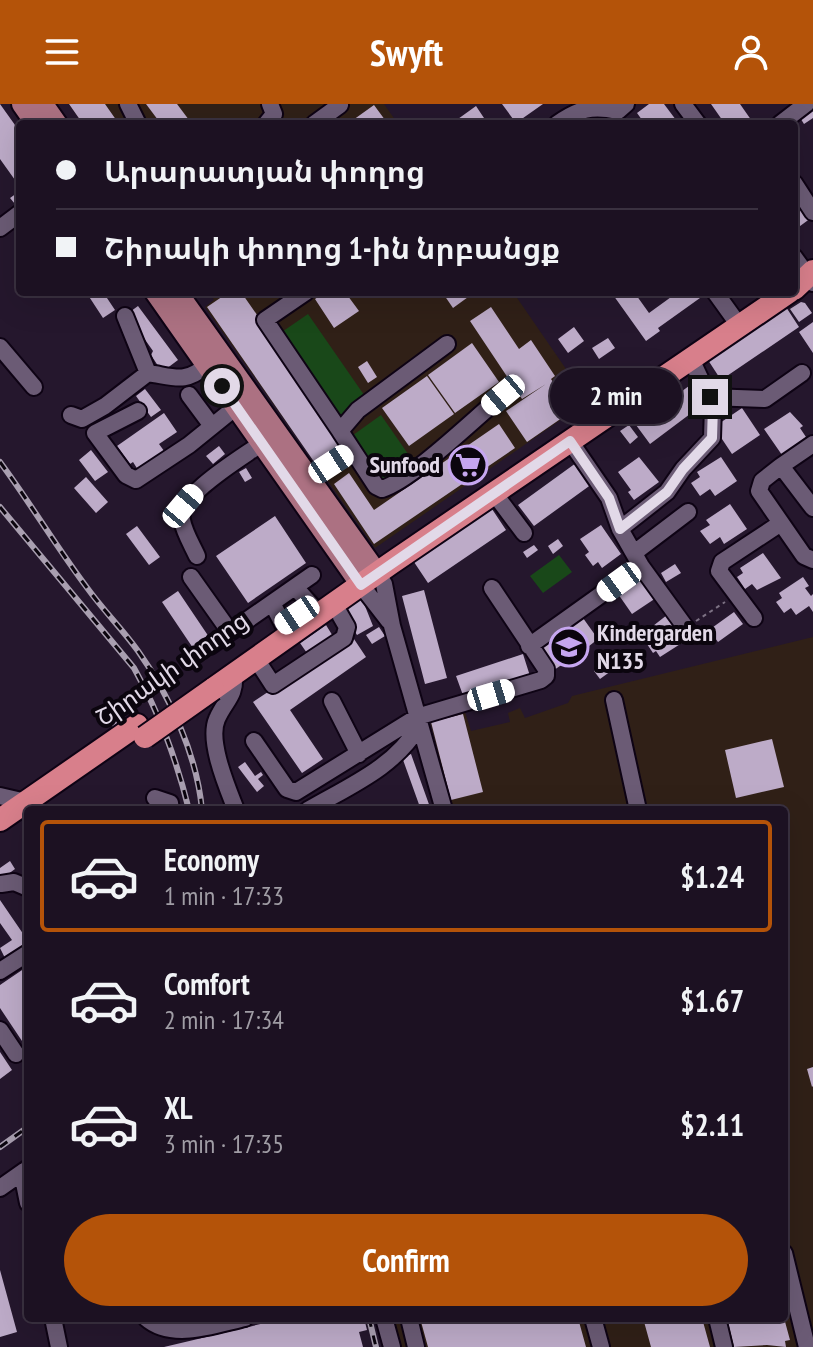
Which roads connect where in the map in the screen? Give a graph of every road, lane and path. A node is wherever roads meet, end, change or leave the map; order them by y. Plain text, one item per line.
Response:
1 (340, 104) edge
2 (806, 104) edge
3 (623, 113) edge
4 (319, 120) edge
5 (563, 120) edge
6 (785, 120) edge
7 (798, 189) edge
8 (813, 212) edge
9 (158, 296) edge
10 (181, 296) edge
11 (300, 296) edge
12 (718, 296) edge
13 (764, 296) edge
14 (776, 296) edge
15 (125, 316) dead end
16 (733, 317) junction
17 (447, 344) dead end
18 (0, 347) edge
19 (691, 359) junction
20 (207, 365) junction
21 (148, 373) junction
22 (802, 373) dead end
23 (34, 387) dead end
24 (189, 395) dead end
25 (503, 395) dead end
26 (710, 397) junction
27 (236, 407) junction
28 (138, 411) dead end
29 (71, 415) dead end
30 (212, 426) junction
31 (340, 431) junction
32 (570, 441) junction
33 (262, 443) junction
34 (813, 444) edge
35 (352, 450) junction
36 (781, 466) junction
37 (309, 478) junction
38 (494, 493) junction
39 (813, 508) edge
40 (688, 512) dead end
41 (781, 523) junction
42 (620, 529) junction
43 (524, 533) dead end
44 (197, 556) dead end
45 (638, 560) junction
46 (813, 560) edge
47 (366, 574) junction
48 (312, 575) dead end
49 (191, 577) dead end
50 (295, 587) junction
51 (492, 588) dead end
52 (736, 595) junction
53 (272, 603) junction
54 (321, 605) junction
55 (754, 618) dead end
56 (283, 624) junction
57 (230, 632) junction
58 (688, 632) joint
59 (210, 646) dead end
60 (529, 646) junction
61 (256, 659) junction
62 (234, 674) junction
63 (210, 683) junction
64 (614, 700) dead end
65 (332, 701) dead end
66 (418, 722) junction
67 (254, 741) dead end
68 (359, 754) junction
69 (0, 796) edge
70 (155, 798) dead end
71 (24, 806) edge
72 (38, 806) edge
73 (170, 806) edge
74 (235, 806) edge
75 (315, 806) edge
76 (443, 806) edge
77 (637, 806) edge
78 (24, 812) edge
79 (24, 817) edge
80 (0, 820) edge
81 (0, 839) edge
82 (1, 884) edge
83 (24, 886) edge
84 (24, 956) edge
85 (0, 971) edge
86 (0, 1030) edge
87 (16, 1054) dead end
88 (24, 1171) edge
89 (0, 1188) edge
90 (788, 1269) edge
91 (54, 1322) edge
92 (153, 1322) edge
93 (214, 1322) edge
94 (385, 1322) edge
95 (410, 1322) edge
96 (594, 1322) edge
97 (718, 1322) edge
98 (59, 1347) edge
99 (392, 1347) edge
100 (416, 1347) edge
101 (601, 1347) edge
102 (724, 1347) edge
103 (807, 1347) edge

1 - 4 street
2 - 6 street
3 - 5 street
7 - 8 street
9 - 20 main road
10 - 37 main road
11 - 31 street
12 - 16 street
13 - 16 highway, Շիրակի փողոց
14 - 19 highway, Շիրակի փողոց
15 - 21 street
16 - 47 highway, Շիրակի փողոց
17 - 31 street
18 - 23 street
19 - 26 street
19 - 32 highway, Շիրակի փողոց
20 - 21 street
20 - 27 main road
21 - 29 street
22 - 26 street
24 - 30 street
25 - 35 street
26 - 42 street
27 - 30 street
27 - 33 main road
28 - 30 street
31 - 35 street
32 - 38 highway, Շիրակի փողոց
32 - 42 street
33 - 44 street
33 - 47 main road
34 - 36 street
35 - 37 street
36 - 39 street
36 - 41 street
37 - 47 main road
38 - 43 street
38 - 47 highway, Շիրակի փողոց
40 - 45 street
41 - 46 street
41 - 52 street
42 - 45 street
45 - 58 street
45 - 60 street
47 - 54 highway, Շիրակի փողոց
47 - 66 street
48 - 50 street
49 - 57 street
50 - 53 street
50 - 54 street
51 - 60 street
52 - 55 street
52 - 58 path
53 - 56 street
53 - 57 street
54 - 56 highway, Շիրակի փողոց
54 - 61 highway, Շիրակի փողոց
54 - 61 street
56 - 63 highway, Շիրակի փողոց
57 - 59 street
60 - 66 street
61 - 62 highway, Շիրակի փողոց
62 - 63 highway, Շիրակի փողոց
62 - 74 street
63 - 72 highway, Շիրակի փողոց, bridge
64 - 77 street
65 - 68 street
66 - 68 street
66 - 75 street
66 - 76 street
67 - 68 street
69 - 71 street
70 - 73 street
78 - 80 highway, Շիրակի փողոց
79 - 81 highway, Շիրակի փողոց
82 - 83 street
84 - 85 street
86 - 87 street
88 - 89 street
90 - 103 street
91 - 98 street
92 - 93 street
94 - 99 street
95 - 100 street
96 - 101 street
97 - 102 street

